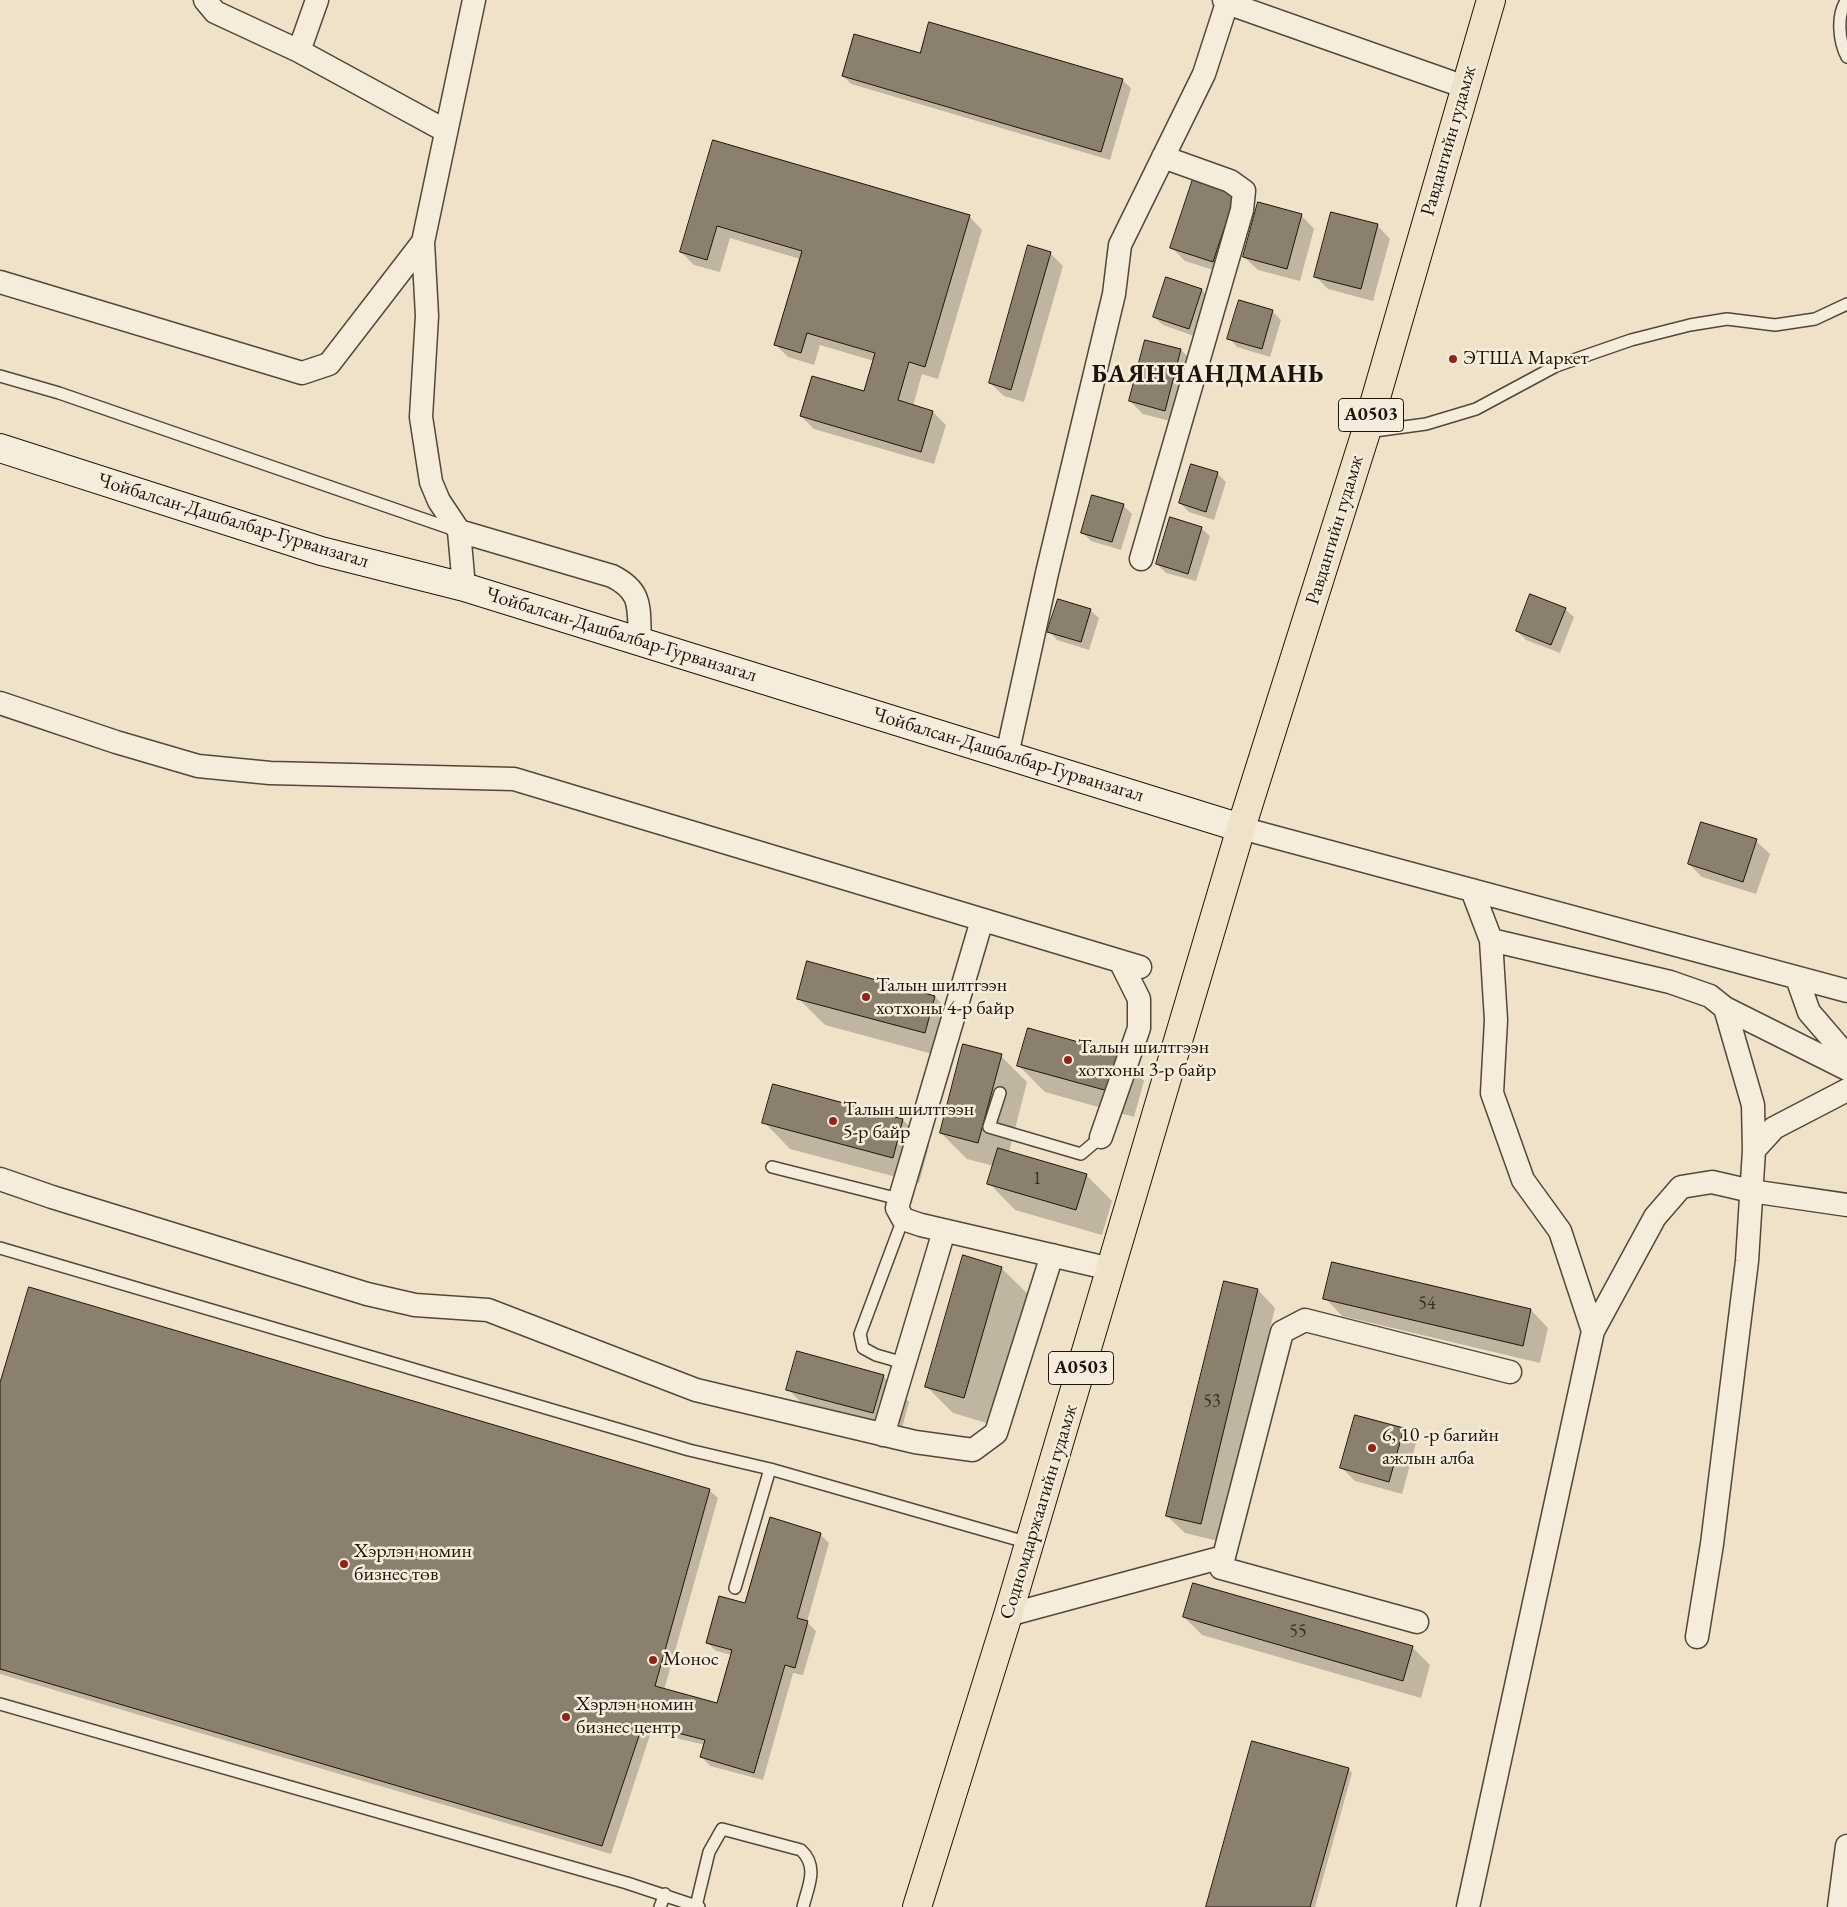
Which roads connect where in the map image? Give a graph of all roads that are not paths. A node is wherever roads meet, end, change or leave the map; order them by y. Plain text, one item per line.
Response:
1 (205, 0) edge
2 (317, 0) edge
3 (474, 0) edge
4 (1491, 0) edge
5 (1847, 0) edge
6 (1225, 2) edge
7 (299, 51) junction
8 (1847, 57) edge
9 (1465, 87) junction
10 (446, 131) junction
11 (1163, 157) junction
12 (422, 242) junction
13 (0, 282) edge
14 (1847, 304) edge
15 (0, 376) edge
16 (1366, 432) junction
17 (0, 448) edge
18 (459, 531) junction
19 (1141, 559) dead end
20 (464, 587) junction
21 (640, 641) junction
22 (0, 703) edge
23 (1007, 755) junction
24 (1241, 828) junction
25 (1472, 890) junction
26 (982, 920) junction
27 (1491, 940) junction
28 (1797, 978) junction
29 (1847, 991) edge
30 (1725, 1008) junction
31 (1847, 1056) edge
32 (1847, 1069) edge
33 (1847, 1090) edge
34 (1000, 1093) dead end
35 (1101, 1137) joint
36 (1754, 1150) junction
37 (772, 1167) dead end
38 (0, 1178) edge
39 (1751, 1191) junction
40 (1847, 1205) edge
41 (901, 1209) junction
42 (944, 1231) junction
43 (0, 1248) edge
44 (1052, 1256) junction
45 (1111, 1269) junction
46 (1593, 1331) junction
47 (904, 1363) junction
48 (1510, 1372) dead end
49 (884, 1435) junction
50 (770, 1469) junction
51 (1030, 1543) junction
52 (1223, 1557) junction
53 (735, 1588) dead end
54 (1008, 1615) junction
55 (1417, 1622) dead end
56 (1697, 1637) dead end
57 (0, 1704) edge
58 (1847, 1846) edge
59 (665, 1894) junction
60 (660, 1907) edge
61 (698, 1907) edge
62 (803, 1907) edge
63 (917, 1907) edge
64 (1468, 1907) edge
65 (1839, 1907) edge

1 - 7 street
2 - 7 street
3 - 10 street
4 - 9 main road, Равдангийн гудамж / A0503
5 - 8 lane
6 - 9 street
6 - 11 street
7 - 10 street
9 - 16 main road, Равдангийн гудамж / A0503
10 - 12 street
11 - 19 street
11 - 23 street
12 - 13 street
12 - 18 street
14 - 16 lane
15 - 18 lane
16 - 24 main road, Равдангийн гудамж / A0503
17 - 20 street, Чойбалсан-Дашбалбар-Гурванзагал
18 - 20 street
18 - 21 street
20 - 21 street, Чойбалсан-Дашбалбар-Гурванзагал
21 - 23 street, Чойбалсан-Дашбалбар-Гурванзагал
22 - 26 street
23 - 24 street, Чойбалсан-Дашбалбар-Гурванзагал
24 - 25 street
24 - 45 main road, Содномдаржаагийн гудамж / A0503
25 - 27 street
25 - 28 street
26 - 35 street
26 - 41 street
27 - 30 street
27 - 46 street
28 - 29 street
28 - 31 street
30 - 32 street
30 - 36 street
33 - 36 street
34 - 35 lane
36 - 39 street
37 - 41 lane
38 - 49 street
39 - 40 street
39 - 46 street
39 - 56 street
41 - 42 street
41 - 47 lane
42 - 44 street
42 - 47 street
43 - 50 lane
44 - 45 street
44 - 49 street
45 - 51 main road, Содномдаржаагийн гудамж / A0503
46 - 64 street
47 - 49 street
48 - 52 street
50 - 51 lane
50 - 53 lane
51 - 54 main road, Содномдаржаагийн гудамж / A0503
52 - 54 street
52 - 55 street
54 - 63 main road, Содномдаржаагийн гудамж / A0503
57 - 59 lane
58 - 65 street
59 - 60 lane
59 - 61 lane
61 - 62 lane

